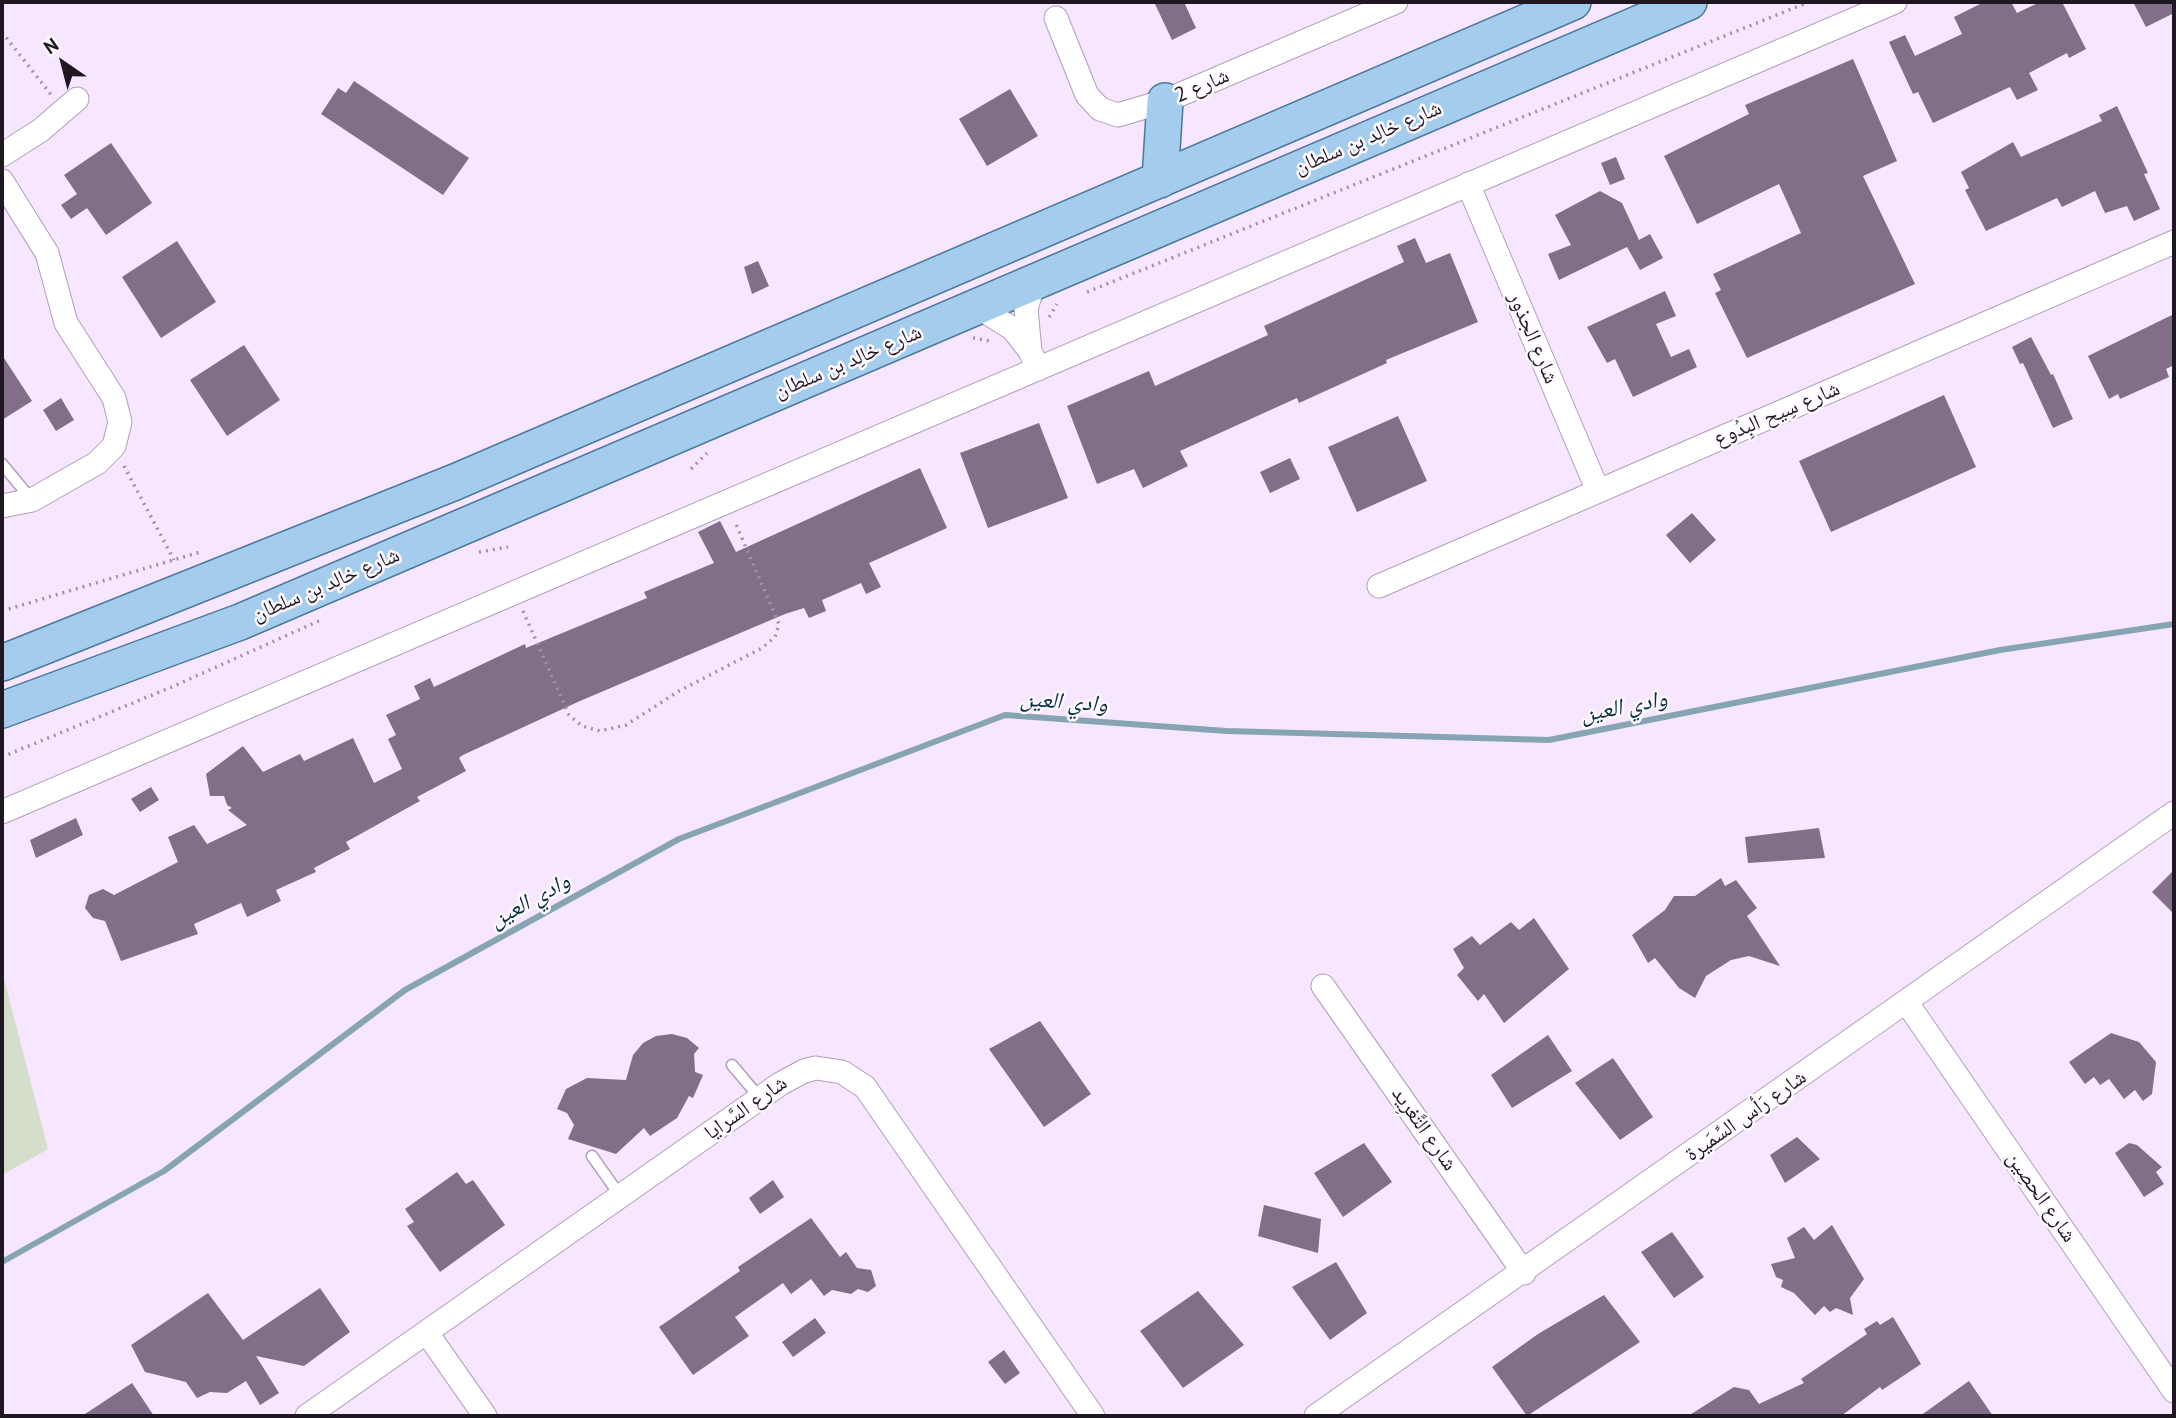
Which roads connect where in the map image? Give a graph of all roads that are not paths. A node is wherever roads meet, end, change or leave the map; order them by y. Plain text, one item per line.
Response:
1 (1396, 2) edge
2 (1573, 2) edge
3 (1895, 2) edge
4 (1689, 3) edge
5 (1053, 10) edge
6 (1165, 102) junction
7 (71, 105) road end
8 (2, 155) edge
9 (1160, 180) junction
10 (2, 181) edge
11 (1468, 184) junction
12 (2174, 242) edge
13 (1034, 282) junction
14 (978, 307) junction
15 (1034, 360) junction
16 (2, 464) edge
17 (1598, 491) junction
18 (32, 500) junction
19 (2, 506) edge
20 (1379, 586) dead end
21 (2, 645) edge
22 (47, 646) junction
23 (2, 663) edge
24 (52, 693) junction
25 (2, 710) edge
26 (2, 721) edge
27 (2, 812) edge
28 (2174, 813) edge
29 (1323, 986) dead end
30 (1907, 1003) junction
31 (732, 1065) dead end
32 (760, 1098) junction
33 (592, 1156) dead end
34 (621, 1197) junction
35 (1524, 1273) junction
36 (427, 1333) junction
37 (2174, 1391) edge
38 (307, 1416) edge
39 (485, 1416) edge
40 (1093, 1416) edge
41 (1316, 1416) edge

1 - 6 street, شارع 2
2 - 9 main road, شارع خالِد بن سلطان
3 - 11 street
4 - 13 main road, شارع خالِد بن سلطان
5 - 6 street, شارع 2
6 - 9 main road
7 - 8 street
9 - 22 main road, شارع خالِد بن سلطان
10 - 18 street
11 - 15 street
11 - 17 street, شارع الجذور
12 - 17 street, شارع سِيح البِدُوع
13 - 14 main road, شارع خالِد بن سلطان
13 - 15 street
14 - 15 street
14 - 24 main road, شارع خالِد بن سلطان
15 - 27 street
16 - 18 lane
17 - 20 street, شارع سِيح البِدُوع
18 - 19 street
21 - 22 main road
22 - 23 main road, شارع خالِد بن سلطان
24 - 25 main road, شارع خالِد بن سلطان
24 - 26 main road
28 - 30 street, شارع رَأس السِّمَيرة
29 - 35 street, شارع التَّغرِيد
30 - 35 street, شارع رَأس السِّمَيرة
30 - 37 street, شارع الحصِين
31 - 32 lane
32 - 34 street, شارع السَّرايا
32 - 40 street, شارع السَّرايا
33 - 34 lane
34 - 36 street, شارع السَّرايا
35 - 41 street, شارع رَأس السِّمَيرة
36 - 38 street, شارع السَّرايا
36 - 39 street

